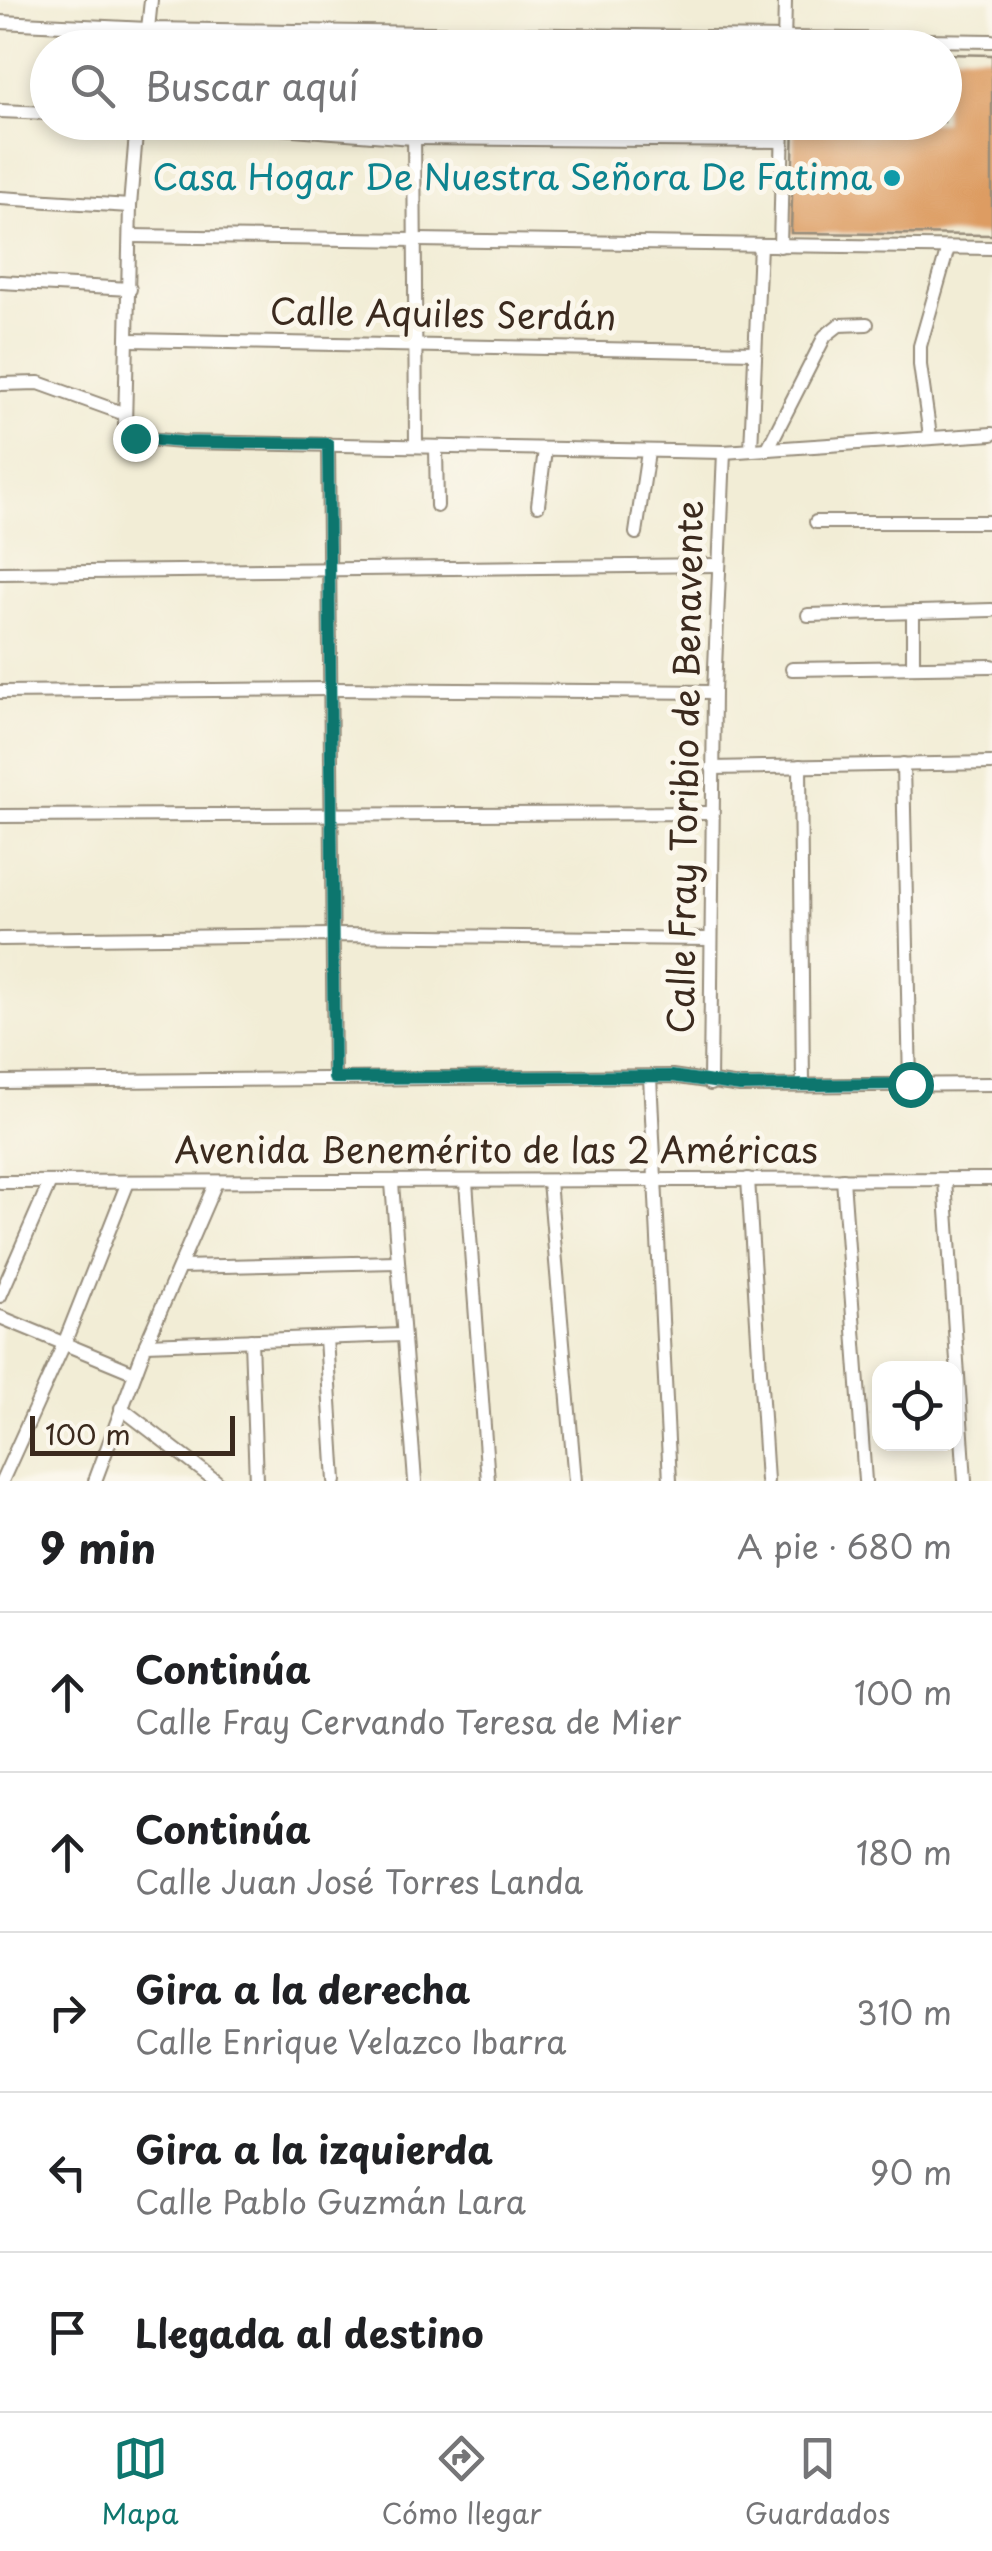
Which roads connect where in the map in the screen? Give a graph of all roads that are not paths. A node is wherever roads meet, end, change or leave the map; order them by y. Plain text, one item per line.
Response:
1 (150, 0) edge
2 (786, 0) edge
3 (0, 22) edge
4 (148, 29) junction
5 (170, 30) edge
6 (785, 30) edge
7 (962, 41) edge
8 (992, 41) edge
9 (0, 111) edge
10 (30, 113) edge
11 (136, 140) edge
12 (414, 140) edge
13 (782, 140) edge
14 (0, 198) edge
15 (130, 206) junction
16 (130, 236) junction
17 (413, 240) junction
18 (760, 245) junction
19 (780, 246) junction
20 (948, 248) junction
21 (992, 248) edge
22 (0, 282) edge
23 (130, 289) junction
24 (867, 324) dead end
25 (129, 340) junction
26 (415, 343) junction
27 (755, 352) junction
28 (0, 384) edge
29 (125, 414) junction
30 (992, 434) edge
31 (930, 436) junction
32 (328, 444) junction
33 (416, 446) junction
34 (436, 446) junction
35 (751, 449) junction
36 (545, 450) junction
37 (768, 450) junction
38 (648, 452) junction
39 (724, 452) junction
40 (437, 506) dead end
41 (538, 506) dead end
42 (816, 522) dead end
43 (992, 522) edge
44 (636, 534) dead end
45 (718, 565) junction
46 (330, 569) junction
47 (0, 573) edge
48 (992, 610) edge
49 (913, 612) junction
50 (808, 615) dead end
51 (992, 666) edge
52 (913, 667) junction
53 (792, 669) dead end
54 (331, 689) junction
55 (0, 692) edge
56 (714, 692) junction
57 (992, 763) edge
58 (903, 764) junction
59 (800, 766) junction
60 (712, 768) junction
61 (711, 813) junction
62 (334, 814) junction
63 (0, 816) edge
64 (333, 934) junction
65 (0, 939) edge
66 (710, 939) junction
67 (650, 1077) junction
68 (334, 1078) junction
69 (0, 1082) edge
70 (710, 1084) junction
71 (802, 1084) junction
72 (910, 1084) junction
73 (992, 1084) edge
74 (748, 1179) junction
75 (843, 1179) junction
76 (992, 1179) edge
77 (653, 1180) junction
78 (945, 1180) junction
79 (549, 1181) junction
80 (0, 1182) edge
81 (50, 1182) junction
82 (128, 1182) junction
83 (216, 1182) junction
84 (466, 1182) junction
85 (392, 1183) junction
86 (7, 1261) edge
87 (397, 1262) junction
88 (180, 1267) junction
89 (0, 1296) edge
90 (0, 1316) edge
91 (402, 1335) junction
92 (326, 1338) junction
93 (251, 1340) junction
94 (64, 1344) junction
95 (146, 1344) junction
96 (135, 1373) junction
97 (122, 1408) junction
98 (2, 1481) edge
99 (95, 1481) edge
100 (216, 1481) edge
101 (256, 1481) edge
102 (335, 1481) edge
103 (415, 1481) edge
104 (488, 1481) edge
105 (575, 1481) edge
106 (670, 1481) edge
107 (767, 1481) edge
108 (866, 1481) edge
109 (965, 1481) edge

1 - 4 street
2 - 6 street
3 - 4 street
4 - 5 street
7 - 8 street
9 - 10 street
11 - 15 street
12 - 17 street
13 - 19 street
14 - 15 street
15 - 16 street
16 - 17 street
16 - 23 street
17 - 18 street
17 - 26 street
18 - 19 street
18 - 27 street
19 - 20 street
20 - 21 street
20 - 31 street
22 - 23 street
23 - 25 street
24 - 37 street
25 - 26 street, Calle Aquiles Serdán
25 - 29 street
26 - 27 street, Calle Aquiles Serdán
26 - 33 street
27 - 35 street
28 - 29 street
29 - 32 street
30 - 31 street
31 - 37 street
32 - 33 street
32 - 46 street
33 - 34 street
34 - 36 street
34 - 40 street
35 - 37 street
35 - 39 street
36 - 38 street
36 - 41 street
38 - 39 street
38 - 44 street
39 - 45 street, Calle Fray Toribio de Benavente
42 - 43 street
45 - 46 street
45 - 56 street, Calle Fray Toribio de Benavente
46 - 47 street
46 - 54 street
48 - 49 street
49 - 50 street
49 - 52 street
51 - 52 street
52 - 53 street
54 - 55 street
54 - 56 street
54 - 62 street
56 - 60 street, Calle Fray Toribio de Benavente
57 - 58 street
58 - 59 street
58 - 72 street
59 - 60 street
59 - 71 street
60 - 61 street, Calle Fray Toribio de Benavente
61 - 62 street
61 - 66 street, Calle Fray Toribio de Benavente
62 - 63 street
62 - 64 street
64 - 65 street
64 - 66 street
64 - 68 street
66 - 70 street, Calle Fray Toribio de Benavente
67 - 68 street
67 - 70 street
67 - 77 street
68 - 69 street
70 - 71 street
71 - 72 street
72 - 73 street
74 - 75 street, Avenida Benemérito de las 2 Américas
74 - 77 street, Avenida Benemérito de las 2 Américas
74 - 107 street
75 - 78 street, Avenida Benemérito de las 2 Américas
75 - 108 street
76 - 78 street, Avenida Benemérito de las 2 Américas
77 - 79 street, Avenida Benemérito de las 2 Américas
77 - 106 street
78 - 109 street
79 - 84 street, Avenida Benemérito de las 2 Américas
79 - 105 street
80 - 81 street, Avenida Benemérito de las 2 Américas
81 - 82 street, Avenida Benemérito de las 2 Américas
81 - 86 street
82 - 83 street, Avenida Benemérito de las 2 Américas
82 - 94 street
83 - 85 street, Avenida Benemérito de las 2 Américas
83 - 88 street
84 - 85 street, Avenida Benemérito de las 2 Américas
84 - 104 street
85 - 87 street
86 - 89 street
87 - 88 street
87 - 91 street
88 - 95 street
90 - 94 street
91 - 92 street
91 - 103 street
92 - 93 street
92 - 102 street
93 - 95 street
93 - 101 street
94 - 96 street
94 - 98 street
95 - 96 street
96 - 97 street
97 - 99 street
97 - 100 street

